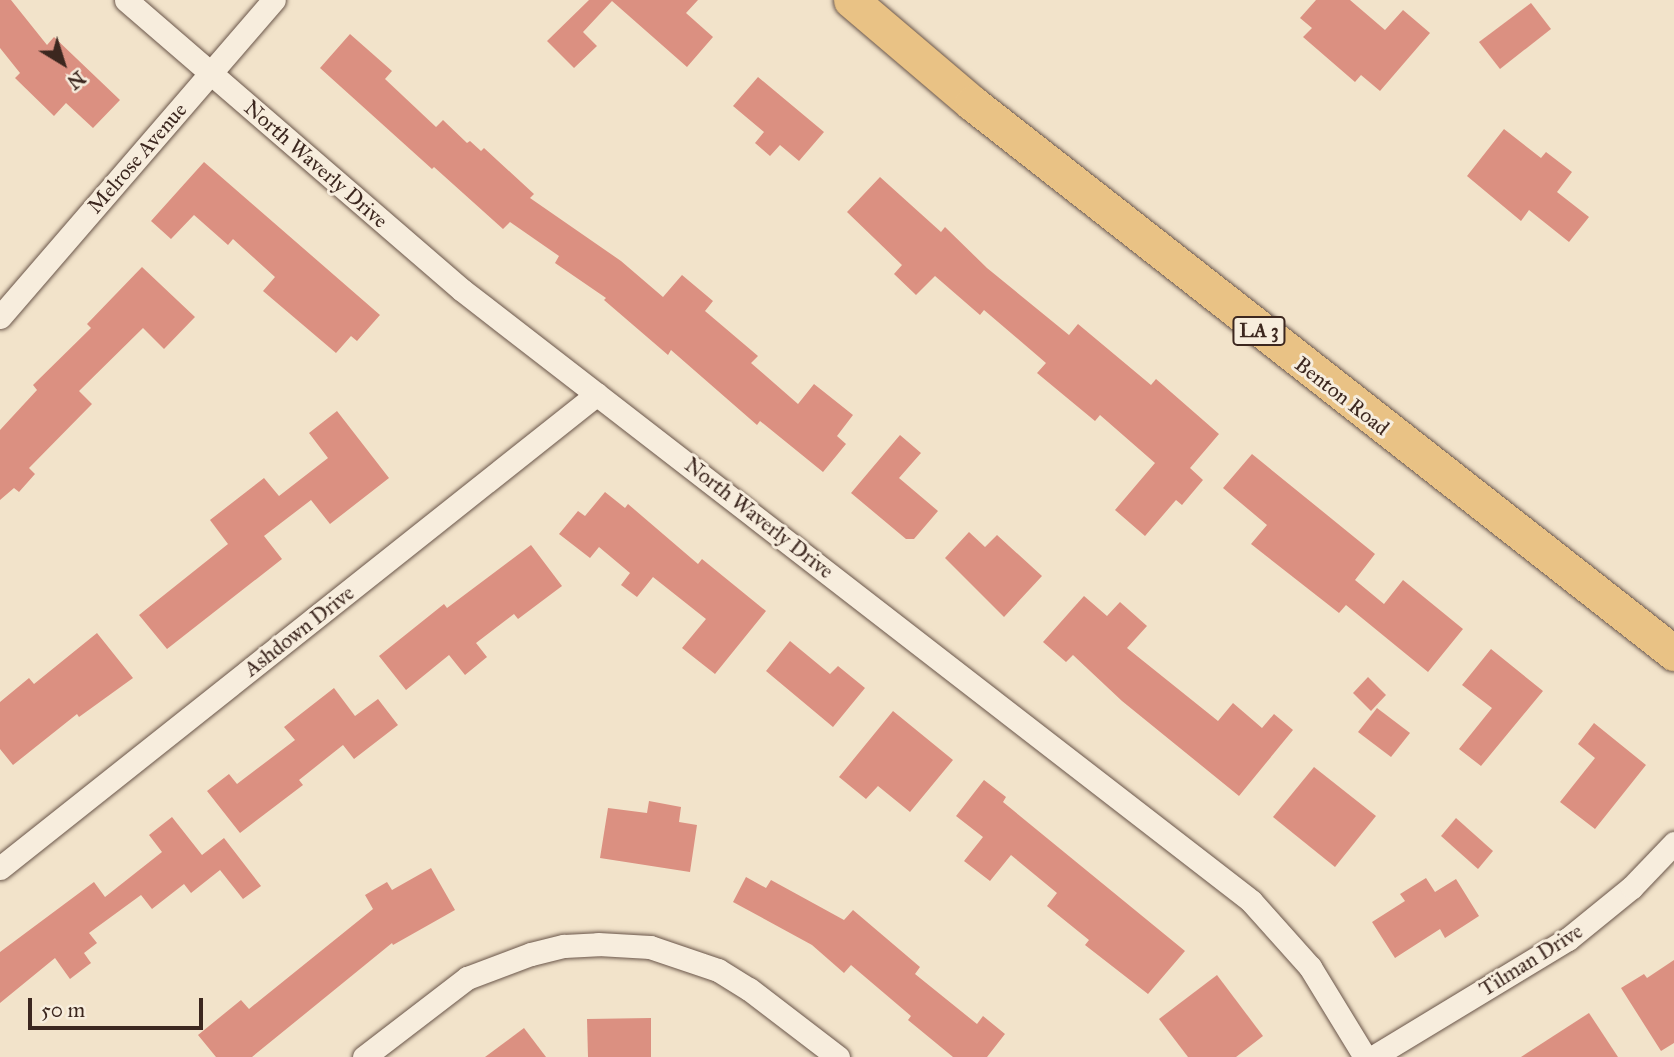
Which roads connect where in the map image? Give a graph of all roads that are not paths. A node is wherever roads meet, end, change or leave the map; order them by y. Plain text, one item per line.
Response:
1 (126, 0) edge
2 (274, 0) edge
3 (851, 0) edge
4 (211, 73) junction
5 (0, 317) edge
6 (597, 394) junction
7 (1674, 653) edge
8 (1674, 843) edge
9 (0, 868) edge
10 (364, 1057) edge
11 (838, 1057) edge
12 (1366, 1057) edge
13 (1373, 1057) edge

1 - 4 street, North Waverly Drive
2 - 4 street, Melrose Avenue
3 - 7 main road, Benton Road / LA 3
4 - 5 street, Melrose Avenue
4 - 6 street, North Waverly Drive
6 - 9 street, Ashdown Drive
6 - 12 street, North Waverly Drive
8 - 13 street, Tilman Drive
10 - 11 street

